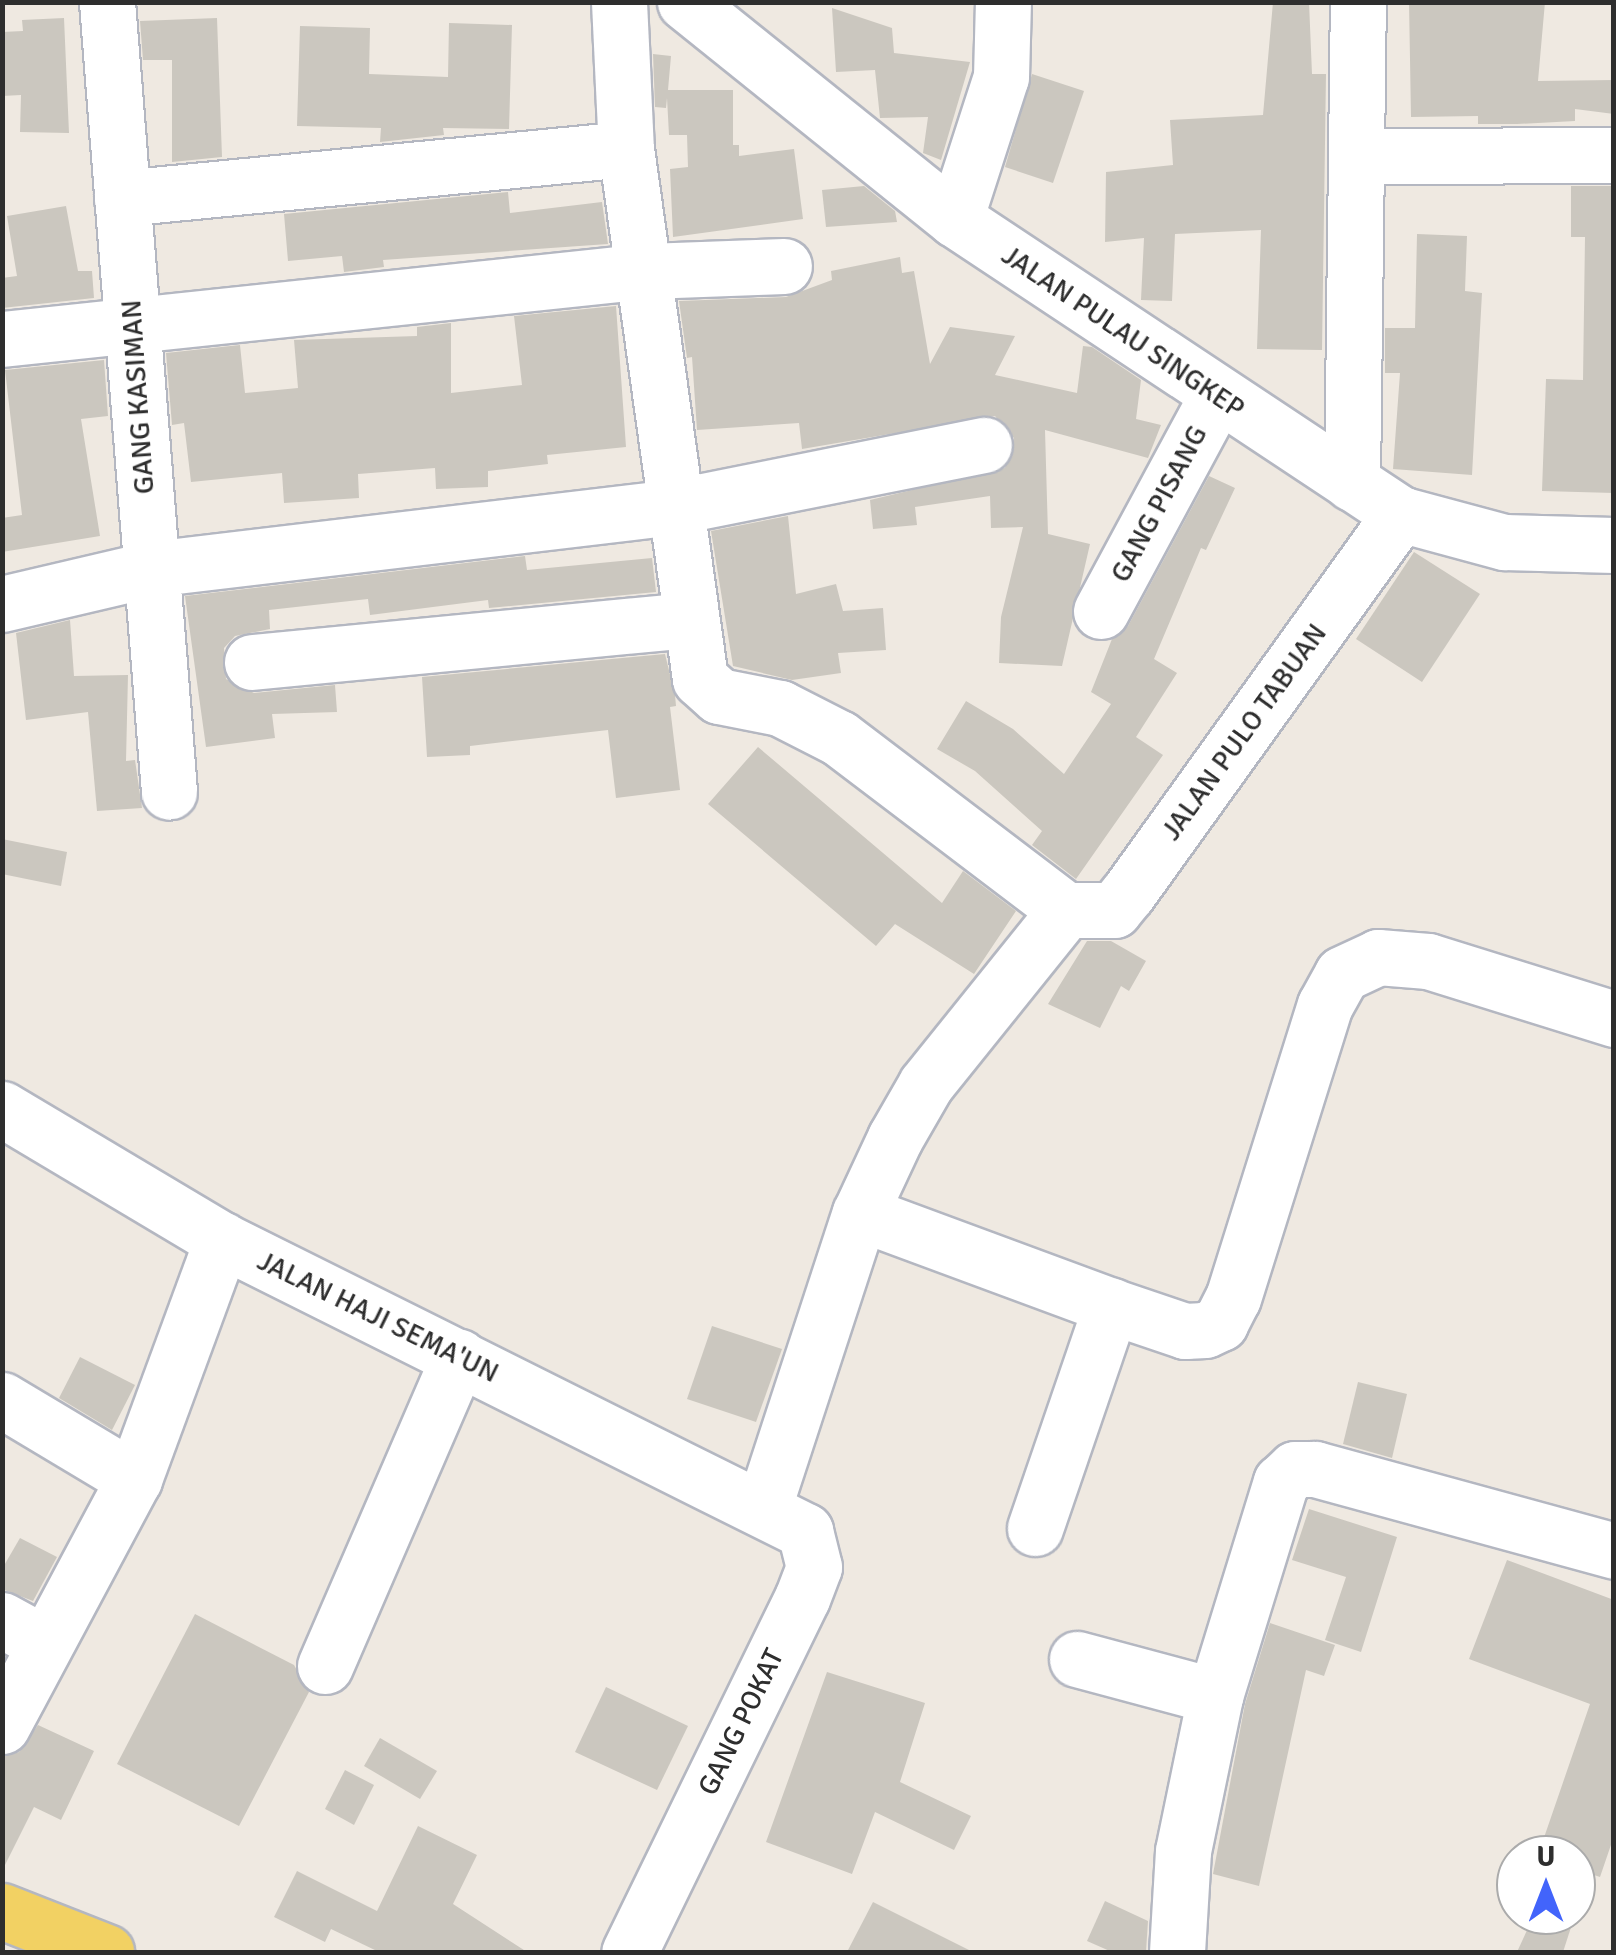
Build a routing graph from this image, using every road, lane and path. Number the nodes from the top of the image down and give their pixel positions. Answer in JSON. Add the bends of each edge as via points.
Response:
{"nodes":[{"id":1,"x":107,"y":2,"type":"edge"},
{"id":2,"x":619,"y":2,"type":"edge"},
{"id":3,"x":685,"y":2,"type":"edge"},
{"id":4,"x":1003,"y":2,"type":"edge"},
{"id":5,"x":1358,"y":2,"type":"edge"},
{"id":6,"x":626,"y":149,"type":"junction"},
{"id":7,"x":1614,"y":155,"type":"edge"},
{"id":8,"x":1360,"y":156,"type":"junction"},
{"id":9,"x":122,"y":198,"type":"junction"},
{"id":10,"x":955,"y":219,"type":"junction"},
{"id":11,"x":784,"y":266,"type":"dead end"},
{"id":12,"x":647,"y":271,"type":"junction"},
{"id":13,"x":132,"y":328,"type":"junction"},
{"id":14,"x":2,"y":338,"type":"edge"},
{"id":15,"x":1217,"y":396,"type":"junction"},
{"id":16,"x":984,"y":446,"type":"dead end"},
{"id":17,"x":1352,"y":482,"type":"junction"},
{"id":18,"x":673,"y":507,"type":"junction"},
{"id":19,"x":1400,"y":514,"type":"junction"},
{"id":20,"x":1614,"y":545,"type":"edge"},
{"id":21,"x":151,"y":569,"type":"junction"},
{"id":22,"x":2,"y":604,"type":"edge"},
{"id":23,"x":1101,"y":612,"type":"dead end"},
{"id":24,"x":688,"y":620,"type":"junction"},
{"id":25,"x":252,"y":662,"type":"dead end"},
{"id":26,"x":169,"y":792,"type":"dead end"},
{"id":27,"x":1066,"y":910,"type":"junction"},
{"id":28,"x":1614,"y":1019,"type":"edge"},
{"id":29,"x":2,"y":1109,"type":"edge"},
{"id":30,"x":860,"y":1213,"type":"junction"},
{"id":31,"x":222,"y":1240,"type":"junction"},
{"id":32,"x":1110,"y":1306,"type":"junction"},
{"id":33,"x":460,"y":1357,"type":"junction"},
{"id":34,"x":2,"y":1400,"type":"edge"},
{"id":35,"x":134,"y":1479,"type":"junction"},
{"id":36,"x":764,"y":1506,"type":"junction"},
{"id":37,"x":1035,"y":1528,"type":"dead end"},
{"id":38,"x":1614,"y":1552,"type":"edge"},
{"id":39,"x":22,"y":1631,"type":"edge"},
{"id":40,"x":1077,"y":1658,"type":"dead end"},
{"id":41,"x":324,"y":1666,"type":"dead end"},
{"id":42,"x":1214,"y":1696,"type":"junction"},
{"id":43,"x":2,"y":1726,"type":"edge"},
{"id":44,"x":18,"y":1929,"type":"edge"},
{"id":45,"x":106,"y":1952,"type":"edge"},
{"id":46,"x":629,"y":1952,"type":"edge"},
{"id":47,"x":1177,"y":1952,"type":"edge"}],
"edges":[{"from":1,"to":9,"type":"street","name":"GANG KASIMAN"},
{"from":2,"to":6,"type":"street"},
{"from":3,"to":10,"type":"street","name":"JALAN PULAU SINGKEP"},
{"from":4,"to":10,"type":"street","via":[[1002,77]]},
{"from":5,"to":8,"type":"street"},
{"from":6,"to":9,"type":"street"},
{"from":6,"to":12,"type":"street"},
{"from":7,"to":8,"type":"street"},
{"from":8,"to":17,"type":"street"},
{"from":9,"to":13,"type":"street","name":"GANG KASIMAN"},
{"from":10,"to":15,"type":"street","name":"JALAN PULAU SINGKEP"},
{"from":11,"to":12,"type":"street"},
{"from":12,"to":13,"type":"street"},
{"from":12,"to":18,"type":"street"},
{"from":13,"to":14,"type":"street"},
{"from":13,"to":21,"type":"street","name":"GANG KASIMAN"},
{"from":15,"to":17,"type":"street","name":"JALAN PULAU SINGKEP"},
{"from":15,"to":23,"type":"street","name":"GANG PISANG"},
{"from":16,"to":18,"type":"street"},
{"from":17,"to":19,"type":"street","name":"JALAN PULAU SINGKEP"},
{"from":18,"to":21,"type":"street"},
{"from":18,"to":24,"type":"street"},
{"from":19,"to":20,"type":"street","name":"JALAN PULAU SINGKEP","via":[[1504,542]]},
{"from":19,"to":27,"type":"street","name":"JALAN PULO TABUAN","via":[[1114,910]]},
{"from":21,"to":22,"type":"street"},
{"from":21,"to":26,"type":"street","name":"GANG KASIMAN"},
{"from":24,"to":25,"type":"street"},
{"from":24,"to":27,"type":"street","via":[[700,679],[719,696],[780,708],[840,738]]},
{"from":27,"to":30,"type":"street","via":[[926,1084]]},
{"from":28,"to":32,"type":"street","via":[[1428,961],[1378,957],[1342,974],[1220,1323],[1185,1331]]},
{"from":29,"to":31,"type":"street","name":"JALAN HAJI SEMA'UN"},
{"from":30,"to":32,"type":"street"},
{"from":30,"to":36,"type":"street"},
{"from":31,"to":33,"type":"street","name":"JALAN HAJI SEMA'UN"},
{"from":31,"to":35,"type":"street"},
{"from":32,"to":37,"type":"street"},
{"from":33,"to":36,"type":"street","name":"JALAN HAJI SEMA'UN"},
{"from":33,"to":41,"type":"street"},
{"from":34,"to":35,"type":"street"},
{"from":35,"to":39,"type":"street"},
{"from":36,"to":46,"type":"street","name":"GANG POKAT","via":[[805,1532],[814,1567]]},
{"from":38,"to":42,"type":"street","via":[[1315,1469],[1295,1469],[1281,1482]]},
{"from":39,"to":43,"type":"street"},
{"from":40,"to":42,"type":"street"},
{"from":42,"to":47,"type":"street","via":[[1183,1851]]},
{"from":44,"to":45,"type":"main road"}]}
